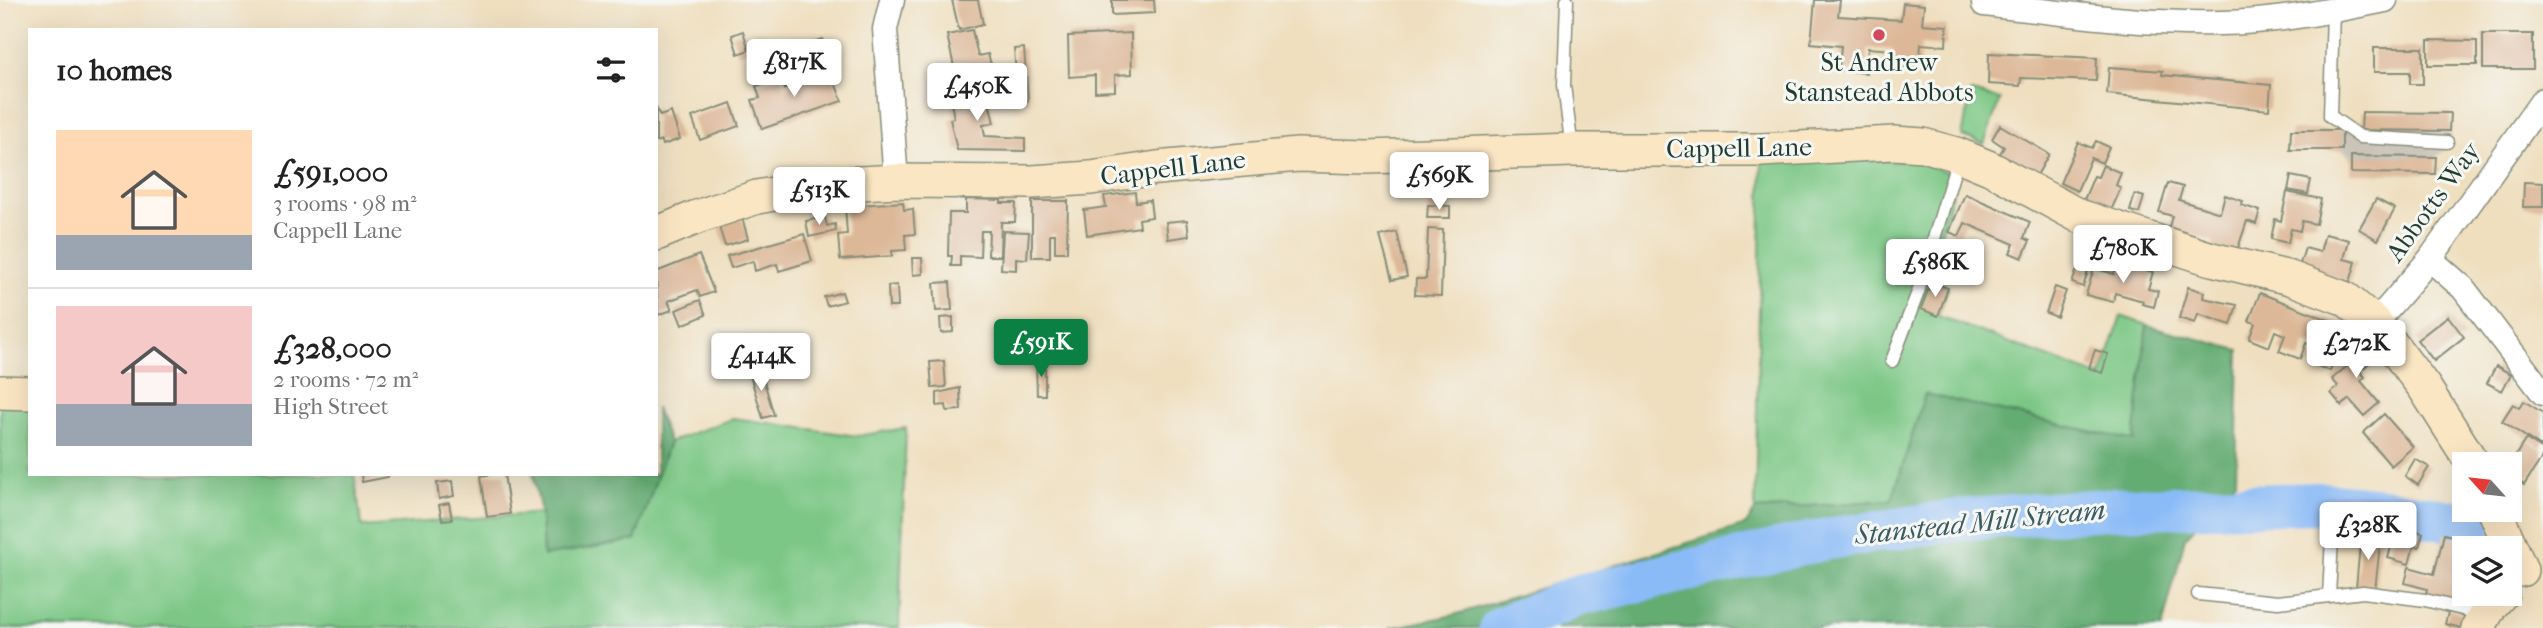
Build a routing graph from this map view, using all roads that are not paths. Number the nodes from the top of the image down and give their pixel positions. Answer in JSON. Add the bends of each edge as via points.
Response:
{"nodes":[{"id":1,"x":892,"y":0,"type":"edge"},
{"id":2,"x":1567,"y":0,"type":"edge"},
{"id":3,"x":2385,"y":0,"type":"edge"},
{"id":4,"x":1984,"y":4,"type":"dead end"},
{"id":5,"x":2333,"y":10,"type":"junction"},
{"id":6,"x":2540,"y":110,"type":"edge"},
{"id":7,"x":2447,"y":142,"type":"dead end"},
{"id":8,"x":1572,"y":150,"type":"junction"},
{"id":9,"x":1959,"y":155,"type":"junction"},
{"id":10,"x":896,"y":181,"type":"junction"},
{"id":11,"x":658,"y":233,"type":"edge"},
{"id":12,"x":2430,"y":259,"type":"junction"},
{"id":13,"x":2375,"y":323,"type":"junction"},
{"id":14,"x":1892,"y":361,"type":"dead end"},
{"id":15,"x":0,"y":392,"type":"edge"},
{"id":16,"x":28,"y":393,"type":"edge"},
{"id":17,"x":2543,"y":393,"type":"edge"},
{"id":18,"x":2465,"y":452,"type":"edge"},
{"id":19,"x":2332,"y":538,"type":"dead end"},
{"id":20,"x":2198,"y":594,"type":"dead end"},
{"id":21,"x":2329,"y":596,"type":"junction"},
{"id":22,"x":2471,"y":606,"type":"edge"}],
"edges":[{"from":1,"to":10,"type":"street","via":[[885,29]]},
{"from":2,"to":8,"type":"lane","via":[[1564,85]]},
{"from":3,"to":5,"type":"street"},
{"from":4,"to":5,"type":"street","via":[[2103,18],[2220,23]]},
{"from":5,"to":7,"type":"lane","via":[[2330,116],[2360,138]]},
{"from":6,"to":12,"type":"street","name":"Abbotts Way"},
{"from":8,"to":9,"type":"street","name":"Cappell Lane","via":[[1762,150],[1894,143]]},
{"from":8,"to":10,"type":"street","name":"Cappell Lane","via":[[1298,155],[1044,181]]},
{"from":9,"to":13,"type":"street","name":"Cappell Lane","via":[[2079,216],[2208,258],[2290,278],[2346,299]]},
{"from":9,"to":14,"type":"lane"},
{"from":10,"to":11,"type":"street","name":"Cappell Lane","via":[[757,197]]},
{"from":12,"to":13,"type":"street","name":"Abbotts Way"},
{"from":12,"to":17,"type":"street","via":[[2463,288]]},
{"from":13,"to":18,"type":"street","name":"Cappell Lane"},
{"from":15,"to":16,"type":"street"},
{"from":19,"to":21,"type":"lane"},
{"from":20,"to":21,"type":"lane","via":[[2278,603]]},
{"from":21,"to":22,"type":"lane","via":[[2363,592],[2462,609]]}]}
